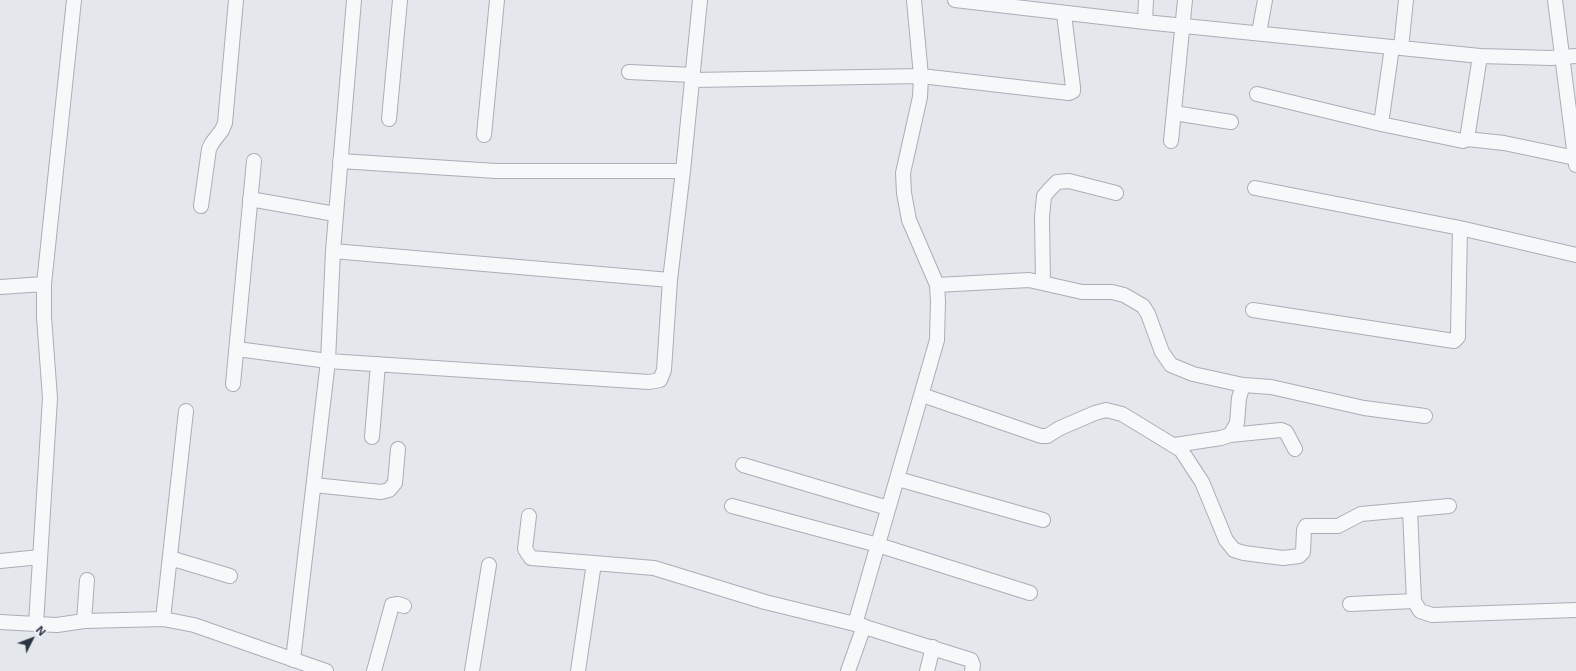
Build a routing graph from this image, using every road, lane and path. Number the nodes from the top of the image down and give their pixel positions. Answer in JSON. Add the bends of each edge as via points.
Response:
{"nodes":[{"id":1,"x":74,"y":0,"type":"edge"},
{"id":2,"x":236,"y":0,"type":"edge"},
{"id":3,"x":354,"y":0,"type":"edge"},
{"id":4,"x":400,"y":0,"type":"edge"},
{"id":5,"x":497,"y":0,"type":"edge"},
{"id":6,"x":700,"y":0,"type":"edge"},
{"id":7,"x":914,"y":0,"type":"edge"},
{"id":8,"x":955,"y":0,"type":"edge"},
{"id":9,"x":1146,"y":0,"type":"edge"},
{"id":10,"x":1185,"y":0,"type":"edge"},
{"id":11,"x":1264,"y":0,"type":"edge"},
{"id":12,"x":1406,"y":0,"type":"edge"},
{"id":13,"x":1555,"y":0,"type":"edge"},
{"id":14,"x":1048,"y":6,"type":"edge"},
{"id":15,"x":1064,"y":14,"type":"junction"},
{"id":16,"x":1145,"y":22,"type":"junction"},
{"id":17,"x":1183,"y":26,"type":"junction"},
{"id":18,"x":1259,"y":33,"type":"junction"},
{"id":19,"x":1397,"y":47,"type":"junction"},
{"id":20,"x":1480,"y":56,"type":"junction"},
{"id":21,"x":1569,"y":57,"type":"edge"},
{"id":22,"x":629,"y":72,"type":"dead end"},
{"id":23,"x":922,"y":76,"type":"junction"},
{"id":24,"x":693,"y":78,"type":"junction"},
{"id":25,"x":1257,"y":94,"type":"dead end"},
{"id":26,"x":1174,"y":113,"type":"junction"},
{"id":27,"x":389,"y":119,"type":"dead end"},
{"id":28,"x":1231,"y":122,"type":"dead end"},
{"id":29,"x":1381,"y":124,"type":"junction"},
{"id":30,"x":484,"y":135,"type":"dead end"},
{"id":31,"x":1575,"y":136,"type":"edge"},
{"id":32,"x":1467,"y":138,"type":"junction"},
{"id":33,"x":1171,"y":141,"type":"dead end"},
{"id":34,"x":254,"y":161,"type":"dead end"},
{"id":35,"x":340,"y":162,"type":"junction"},
{"id":36,"x":1576,"y":162,"type":"edge"},
{"id":37,"x":684,"y":171,"type":"junction"},
{"id":38,"x":1256,"y":188,"type":"dead end"},
{"id":39,"x":1116,"y":193,"type":"dead end"},
{"id":40,"x":250,"y":199,"type":"junction"},
{"id":41,"x":201,"y":206,"type":"dead end"},
{"id":42,"x":335,"y":214,"type":"junction"},
{"id":43,"x":1460,"y":228,"type":"junction"},
{"id":44,"x":333,"y":251,"type":"junction"},
{"id":45,"x":1576,"y":255,"type":"edge"},
{"id":46,"x":670,"y":280,"type":"junction"},
{"id":47,"x":1043,"y":283,"type":"junction"},
{"id":48,"x":44,"y":284,"type":"junction"},
{"id":49,"x":937,"y":285,"type":"junction"},
{"id":50,"x":0,"y":287,"type":"edge"},
{"id":51,"x":1253,"y":310,"type":"dead end"},
{"id":52,"x":236,"y":349,"type":"junction"},
{"id":53,"x":328,"y":361,"type":"junction"},
{"id":54,"x":378,"y":364,"type":"junction"},
{"id":55,"x":233,"y":384,"type":"dead end"},
{"id":56,"x":1243,"y":385,"type":"junction"},
{"id":57,"x":922,"y":395,"type":"junction"},
{"id":58,"x":186,"y":410,"type":"dead end"},
{"id":59,"x":1425,"y":416,"type":"dead end"},
{"id":60,"x":1230,"y":435,"type":"junction"},
{"id":61,"x":372,"y":436,"type":"dead end"},
{"id":62,"x":1175,"y":445,"type":"junction"},
{"id":63,"x":398,"y":449,"type":"dead end"},
{"id":64,"x":1295,"y":450,"type":"dead end"},
{"id":65,"x":744,"y":465,"type":"dead end"},
{"id":66,"x":898,"y":479,"type":"junction"},
{"id":67,"x":314,"y":485,"type":"junction"},
{"id":68,"x":732,"y":506,"type":"dead end"},
{"id":69,"x":1449,"y":506,"type":"dead end"},
{"id":70,"x":888,"y":508,"type":"junction"},
{"id":71,"x":1410,"y":510,"type":"junction"},
{"id":72,"x":529,"y":516,"type":"dead end"},
{"id":73,"x":1043,"y":520,"type":"dead end"},
{"id":74,"x":878,"y":545,"type":"junction"},
{"id":75,"x":40,"y":556,"type":"junction"},
{"id":76,"x":170,"y":558,"type":"junction"},
{"id":77,"x":0,"y":561,"type":"edge"},
{"id":78,"x":594,"y":563,"type":"junction"},
{"id":79,"x":489,"y":565,"type":"dead end"},
{"id":80,"x":230,"y":576,"type":"dead end"},
{"id":81,"x":87,"y":580,"type":"dead end"},
{"id":82,"x":1030,"y":594,"type":"dead end"},
{"id":83,"x":1414,"y":601,"type":"junction"},
{"id":84,"x":1350,"y":604,"type":"dead end"},
{"id":85,"x":404,"y":606,"type":"dead end"},
{"id":86,"x":1576,"y":610,"type":"edge"},
{"id":87,"x":163,"y":618,"type":"junction"},
{"id":88,"x":84,"y":621,"type":"junction"},
{"id":89,"x":0,"y":622,"type":"edge"},
{"id":90,"x":36,"y":624,"type":"junction"},
{"id":91,"x":860,"y":625,"type":"junction"},
{"id":92,"x":933,"y":647,"type":"junction"},
{"id":93,"x":293,"y":660,"type":"junction"},
{"id":94,"x":326,"y":671,"type":"edge"},
{"id":95,"x":374,"y":671,"type":"edge"},
{"id":96,"x":472,"y":671,"type":"edge"},
{"id":97,"x":578,"y":671,"type":"edge"},
{"id":98,"x":848,"y":671,"type":"edge"},
{"id":99,"x":927,"y":671,"type":"edge"},
{"id":100,"x":972,"y":671,"type":"edge"}],
"edges":[{"from":1,"to":48,"type":"street"},
{"from":2,"to":41,"type":"street","via":[[225,123],[209,149]]},
{"from":3,"to":35,"type":"street"},
{"from":4,"to":27,"type":"street"},
{"from":5,"to":30,"type":"street"},
{"from":6,"to":24,"type":"street"},
{"from":7,"to":23,"type":"street"},
{"from":8,"to":14,"type":"street"},
{"from":9,"to":16,"type":"street"},
{"from":10,"to":17,"type":"street"},
{"from":11,"to":18,"type":"street"},
{"from":12,"to":19,"type":"street"},
{"from":13,"to":21,"type":"street"},
{"from":14,"to":15,"type":"street"},
{"from":15,"to":16,"type":"street"},
{"from":15,"to":23,"type":"street","via":[[1074,87],[1069,93]]},
{"from":16,"to":17,"type":"street"},
{"from":17,"to":18,"type":"street"},
{"from":17,"to":26,"type":"street"},
{"from":18,"to":19,"type":"street"},
{"from":19,"to":20,"type":"street"},
{"from":19,"to":29,"type":"street"},
{"from":20,"to":21,"type":"street"},
{"from":20,"to":32,"type":"street"},
{"from":21,"to":31,"type":"street"},
{"from":22,"to":24,"type":"street"},
{"from":23,"to":24,"type":"street"},
{"from":23,"to":49,"type":"street","via":[[920,97],[903,173],[904,193],[911,226]]},
{"from":24,"to":37,"type":"street"},
{"from":25,"to":29,"type":"street"},
{"from":26,"to":28,"type":"street"},
{"from":26,"to":33,"type":"street"},
{"from":29,"to":32,"type":"street","via":[[1463,141]]},
{"from":31,"to":36,"type":"street"},
{"from":32,"to":36,"type":"street","via":[[1518,146]]},
{"from":34,"to":40,"type":"street"},
{"from":35,"to":37,"type":"street","via":[[496,170]]},
{"from":35,"to":42,"type":"street"},
{"from":37,"to":46,"type":"street"},
{"from":38,"to":43,"type":"street"},
{"from":39,"to":47,"type":"street","via":[[1069,181],[1057,182],[1044,196]]},
{"from":40,"to":42,"type":"street"},
{"from":40,"to":52,"type":"street"},
{"from":42,"to":44,"type":"street"},
{"from":43,"to":45,"type":"street"},
{"from":43,"to":51,"type":"street","via":[[1458,337],[1454,342]]},
{"from":44,"to":46,"type":"street"},
{"from":44,"to":53,"type":"street"},
{"from":46,"to":54,"type":"street","via":[[664,370],[660,380],[649,382]]},
{"from":47,"to":49,"type":"street","via":[[1029,280]]},
{"from":47,"to":56,"type":"street","via":[[1082,292],[1112,292],[1133,299],[1143,306],[1148,314],[1162,352],[1170,365],[1193,374]]},
{"from":48,"to":50,"type":"street"},
{"from":48,"to":75,"type":"street","via":[[50,398]]},
{"from":49,"to":57,"type":"street","via":[[937,340]]},
{"from":52,"to":53,"type":"street"},
{"from":52,"to":55,"type":"street"},
{"from":53,"to":54,"type":"street"},
{"from":53,"to":67,"type":"street"},
{"from":54,"to":61,"type":"street"},
{"from":56,"to":59,"type":"street","via":[[1270,387],[1364,408]]},
{"from":56,"to":60,"type":"street","via":[[1237,424]]},
{"from":57,"to":62,"type":"street","via":[[1041,436],[1047,436],[1094,413],[1114,411]]},
{"from":57,"to":66,"type":"street"},
{"from":58,"to":76,"type":"street"},
{"from":60,"to":62,"type":"street"},
{"from":60,"to":64,"type":"street","via":[[1281,430],[1286,432]]},
{"from":62,"to":71,"type":"street","via":[[1191,462],[1226,540],[1234,550],[1283,558],[1299,556],[1303,552],[1306,526],[1338,526],[1361,514]]},
{"from":63,"to":67,"type":"street","via":[[395,483],[389,490],[381,492]]},
{"from":65,"to":70,"type":"street"},
{"from":66,"to":70,"type":"street"},
{"from":66,"to":73,"type":"street"},
{"from":67,"to":93,"type":"street"},
{"from":68,"to":74,"type":"street"},
{"from":69,"to":71,"type":"street"},
{"from":70,"to":74,"type":"street"},
{"from":71,"to":83,"type":"street"},
{"from":72,"to":78,"type":"street","via":[[525,549],[531,558]]},
{"from":74,"to":82,"type":"street"},
{"from":74,"to":91,"type":"street"},
{"from":75,"to":77,"type":"street"},
{"from":75,"to":90,"type":"street"},
{"from":76,"to":80,"type":"street"},
{"from":76,"to":87,"type":"street"},
{"from":78,"to":91,"type":"street","via":[[654,568],[766,602]]},
{"from":78,"to":97,"type":"street"},
{"from":79,"to":96,"type":"street"},
{"from":81,"to":88,"type":"street"},
{"from":83,"to":84,"type":"street"},
{"from":83,"to":86,"type":"street","via":[[1420,611],[1432,615]]},
{"from":85,"to":95,"type":"street","via":[[392,605]]},
{"from":87,"to":88,"type":"street"},
{"from":87,"to":93,"type":"street","via":[[194,625]]},
{"from":88,"to":90,"type":"street","via":[[57,625]]},
{"from":89,"to":90,"type":"street"},
{"from":91,"to":92,"type":"street"},
{"from":91,"to":98,"type":"street"},
{"from":92,"to":99,"type":"street"},
{"from":92,"to":100,"type":"street","via":[[970,660],[973,665]]},
{"from":93,"to":94,"type":"street"}]}
